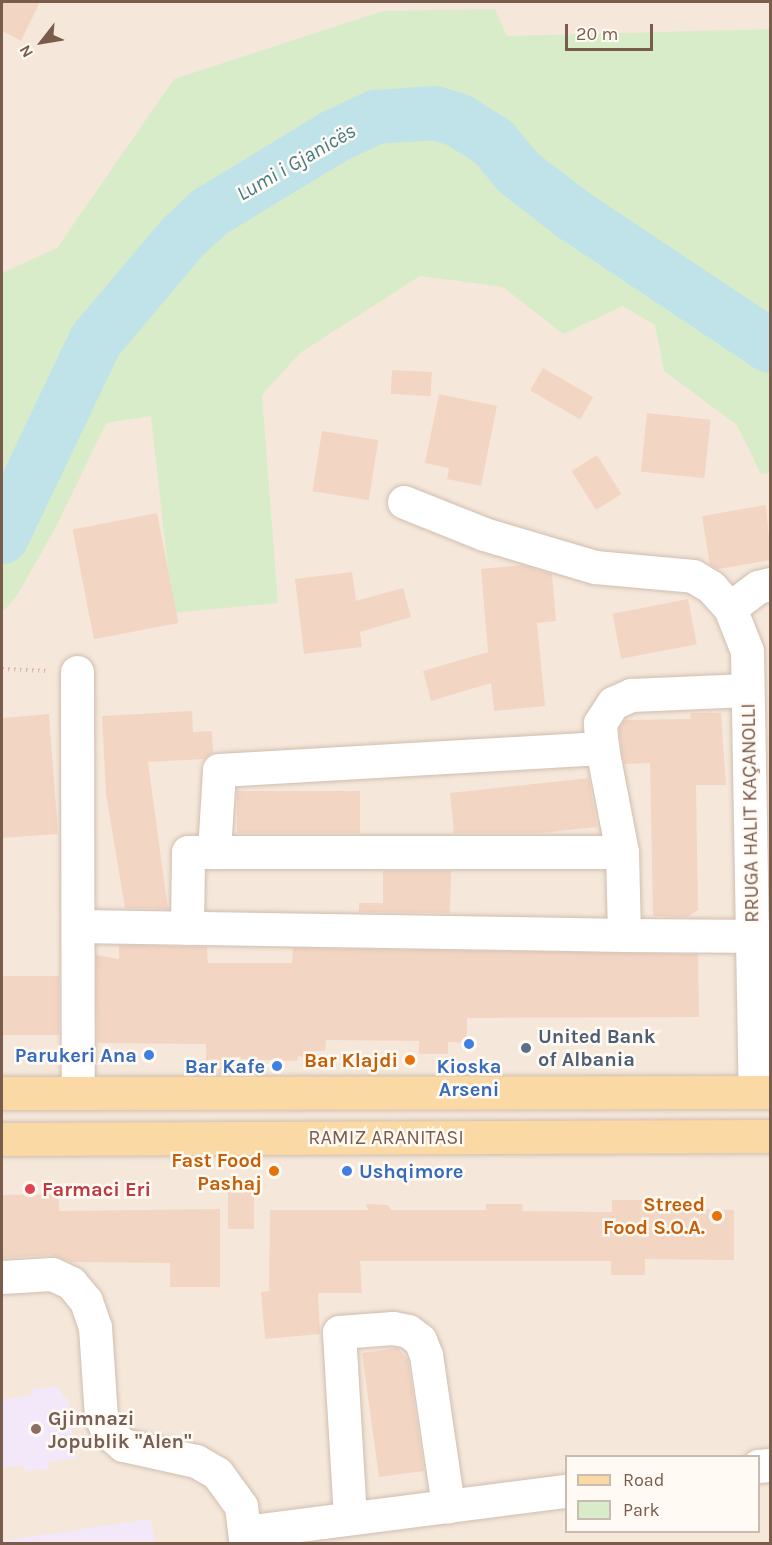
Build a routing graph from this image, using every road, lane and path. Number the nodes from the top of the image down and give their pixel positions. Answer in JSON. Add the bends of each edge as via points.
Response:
{"nodes":[{"id":1,"x":404,"y":502,"type":"dead end"},
{"id":2,"x":771,"y":584,"type":"edge"},
{"id":3,"x":730,"y":608,"type":"junction"},
{"id":4,"x":2,"y":669,"type":"edge"},
{"id":5,"x":77,"y":672,"type":"joint"},
{"id":6,"x":747,"y":690,"type":"junction"},
{"id":7,"x":602,"y":748,"type":"junction"},
{"id":8,"x":759,"y":757,"type":"edge"},
{"id":9,"x":214,"y":852,"type":"junction"},
{"id":10,"x":622,"y":852,"type":"junction"},
{"id":11,"x":78,"y":926,"type":"junction"},
{"id":12,"x":187,"y":928,"type":"junction"},
{"id":13,"x":624,"y":935,"type":"junction"},
{"id":14,"x":762,"y":936,"type":"edge"},
{"id":15,"x":763,"y":1092,"type":"edge"},
{"id":16,"x":78,"y":1093,"type":"junction"},
{"id":17,"x":2,"y":1094,"type":"edge"},
{"id":18,"x":771,"y":1136,"type":"edge"},
{"id":19,"x":2,"y":1139,"type":"edge"},
{"id":20,"x":2,"y":1277,"type":"edge"},
{"id":21,"x":565,"y":1491,"type":"edge"},
{"id":22,"x":448,"y":1506,"type":"junction"},
{"id":23,"x":350,"y":1518,"type":"junction"},
{"id":24,"x":246,"y":1538,"type":"edge"}],
"edges":[{"from":1,"to":3,"type":"street","name":"RRUGA HALIT KAÇANOLLI","via":[[484,534],[595,567],[693,576],[711,587]]},
{"from":2,"to":3,"type":"street","via":[[759,587]]},
{"from":3,"to":6,"type":"street","name":"RRUGA HALIT KAÇANOLLI","via":[[747,651]]},
{"from":4,"to":5,"type":"path"},
{"from":5,"to":11,"type":"street"},
{"from":6,"to":7,"type":"street","name":"RRUGA HALIT KAÇANOLLI","via":[[631,695],[613,703],[600,723]]},
{"from":6,"to":8,"type":"street","name":"RRUGA HALIT KAÇANOLLI"},
{"from":7,"to":9,"type":"street","via":[[219,770]]},
{"from":7,"to":10,"type":"street","name":"RRUGA HALIT KAÇANOLLI"},
{"from":8,"to":14,"type":"street","name":"RRUGA HALIT KAÇANOLLI"},
{"from":9,"to":10,"type":"street"},
{"from":9,"to":12,"type":"street","via":[[188,852]]},
{"from":10,"to":13,"type":"street","name":"RRUGA HALIT KAÇANOLLI"},
{"from":11,"to":12,"type":"street"},
{"from":11,"to":16,"type":"street"},
{"from":12,"to":13,"type":"street"},
{"from":13,"to":14,"type":"street"},
{"from":14,"to":15,"type":"street","name":"RRUGA HALIT KAÇANOLLI"},
{"from":15,"to":16,"type":"main road"},
{"from":16,"to":17,"type":"main road"},
{"from":18,"to":19,"type":"main road","name":"RAMIZ ARANITASI"},
{"from":20,"to":24,"type":"street","via":[[52,1274],[71,1283],[86,1301],[95,1327],[101,1417],[108,1432],[123,1444],[196,1461],[217,1473],[235,1494]]},
{"from":21,"to":22,"type":"street"},
{"from":22,"to":23,"type":"street"},
{"from":22,"to":23,"type":"street","via":[[426,1355],[420,1340],[408,1331],[393,1328],[339,1332]]},
{"from":23,"to":24,"type":"street"}]}
